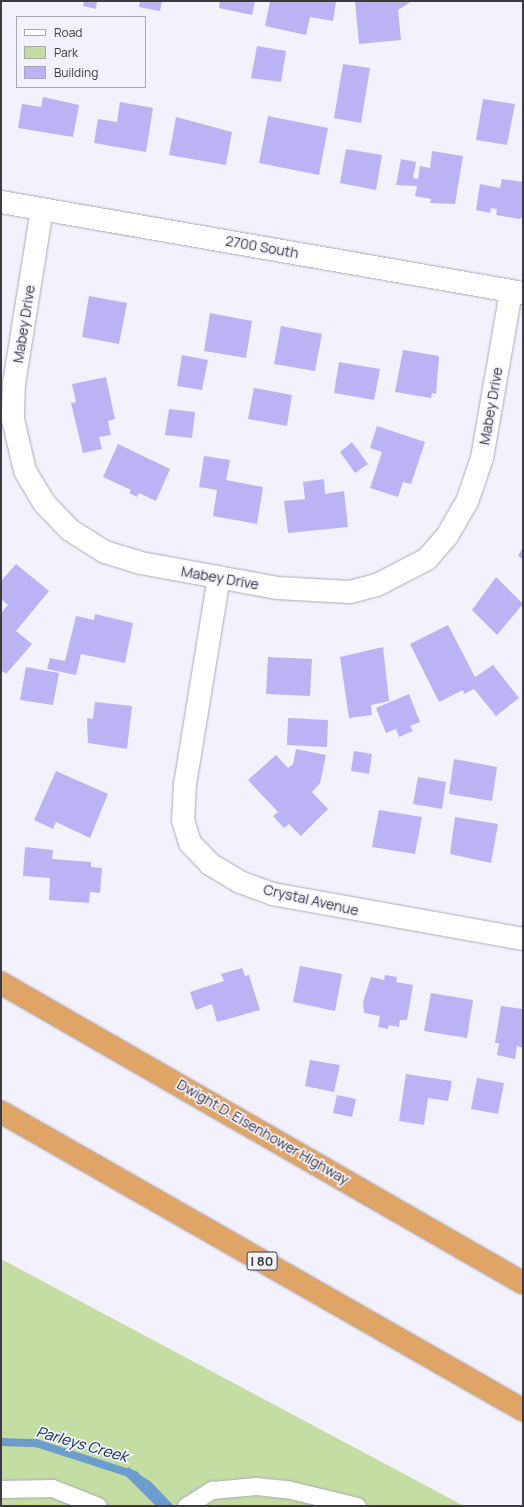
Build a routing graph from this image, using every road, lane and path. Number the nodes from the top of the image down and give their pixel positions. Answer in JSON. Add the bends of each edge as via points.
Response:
{"nodes":[{"id":1,"x":1,"y":202,"type":"edge"},
{"id":2,"x":42,"y":209,"type":"junction"},
{"id":3,"x":517,"y":292,"type":"edge"},
{"id":4,"x":219,"y":577,"type":"junction"},
{"id":5,"x":523,"y":939,"type":"edge"},
{"id":6,"x":1,"y":975,"type":"edge"},
{"id":7,"x":1,"y":983,"type":"edge"},
{"id":8,"x":52,"y":1011,"type":"junction"},
{"id":9,"x":1,"y":1112,"type":"edge"},
{"id":10,"x":523,"y":1283,"type":"edge"},
{"id":11,"x":523,"y":1410,"type":"edge"},
{"id":12,"x":1,"y":1489,"type":"edge"},
{"id":13,"x":192,"y":1501,"type":"edge"},
{"id":14,"x":98,"y":1506,"type":"edge"},
{"id":15,"x":357,"y":1506,"type":"edge"}],
"edges":[{"from":1,"to":2,"type":"street","name":"2700 South"},
{"from":2,"to":3,"type":"street","name":"2700 South"},
{"from":2,"to":4,"type":"street","name":"Mabey Drive","via":[[14,383],[13,419],[25,471],[44,503],[70,530],[105,552],[141,563]]},
{"from":3,"to":4,"type":"street","name":"Mabey Drive","via":[[482,458],[467,502],[447,536],[427,558],[377,585],[350,592],[278,588]]},
{"from":4,"to":5,"type":"street","name":"Crystal Avenue","via":[[185,784],[183,820],[190,843],[210,864],[240,882],[273,894]]},
{"from":6,"to":8,"type":"highway"},
{"from":7,"to":8,"type":"highway","name":"Dwight D. Eisenhower Highway"},
{"from":8,"to":10,"type":"highway","name":"Dwight D. Eisenhower Highway"},
{"from":9,"to":11,"type":"highway","number":"I 80"},
{"from":12,"to":14,"type":"lane","via":[[52,1488]]},
{"from":13,"to":15,"type":"lane","via":[[227,1486],[256,1486],[303,1492]]}]}
